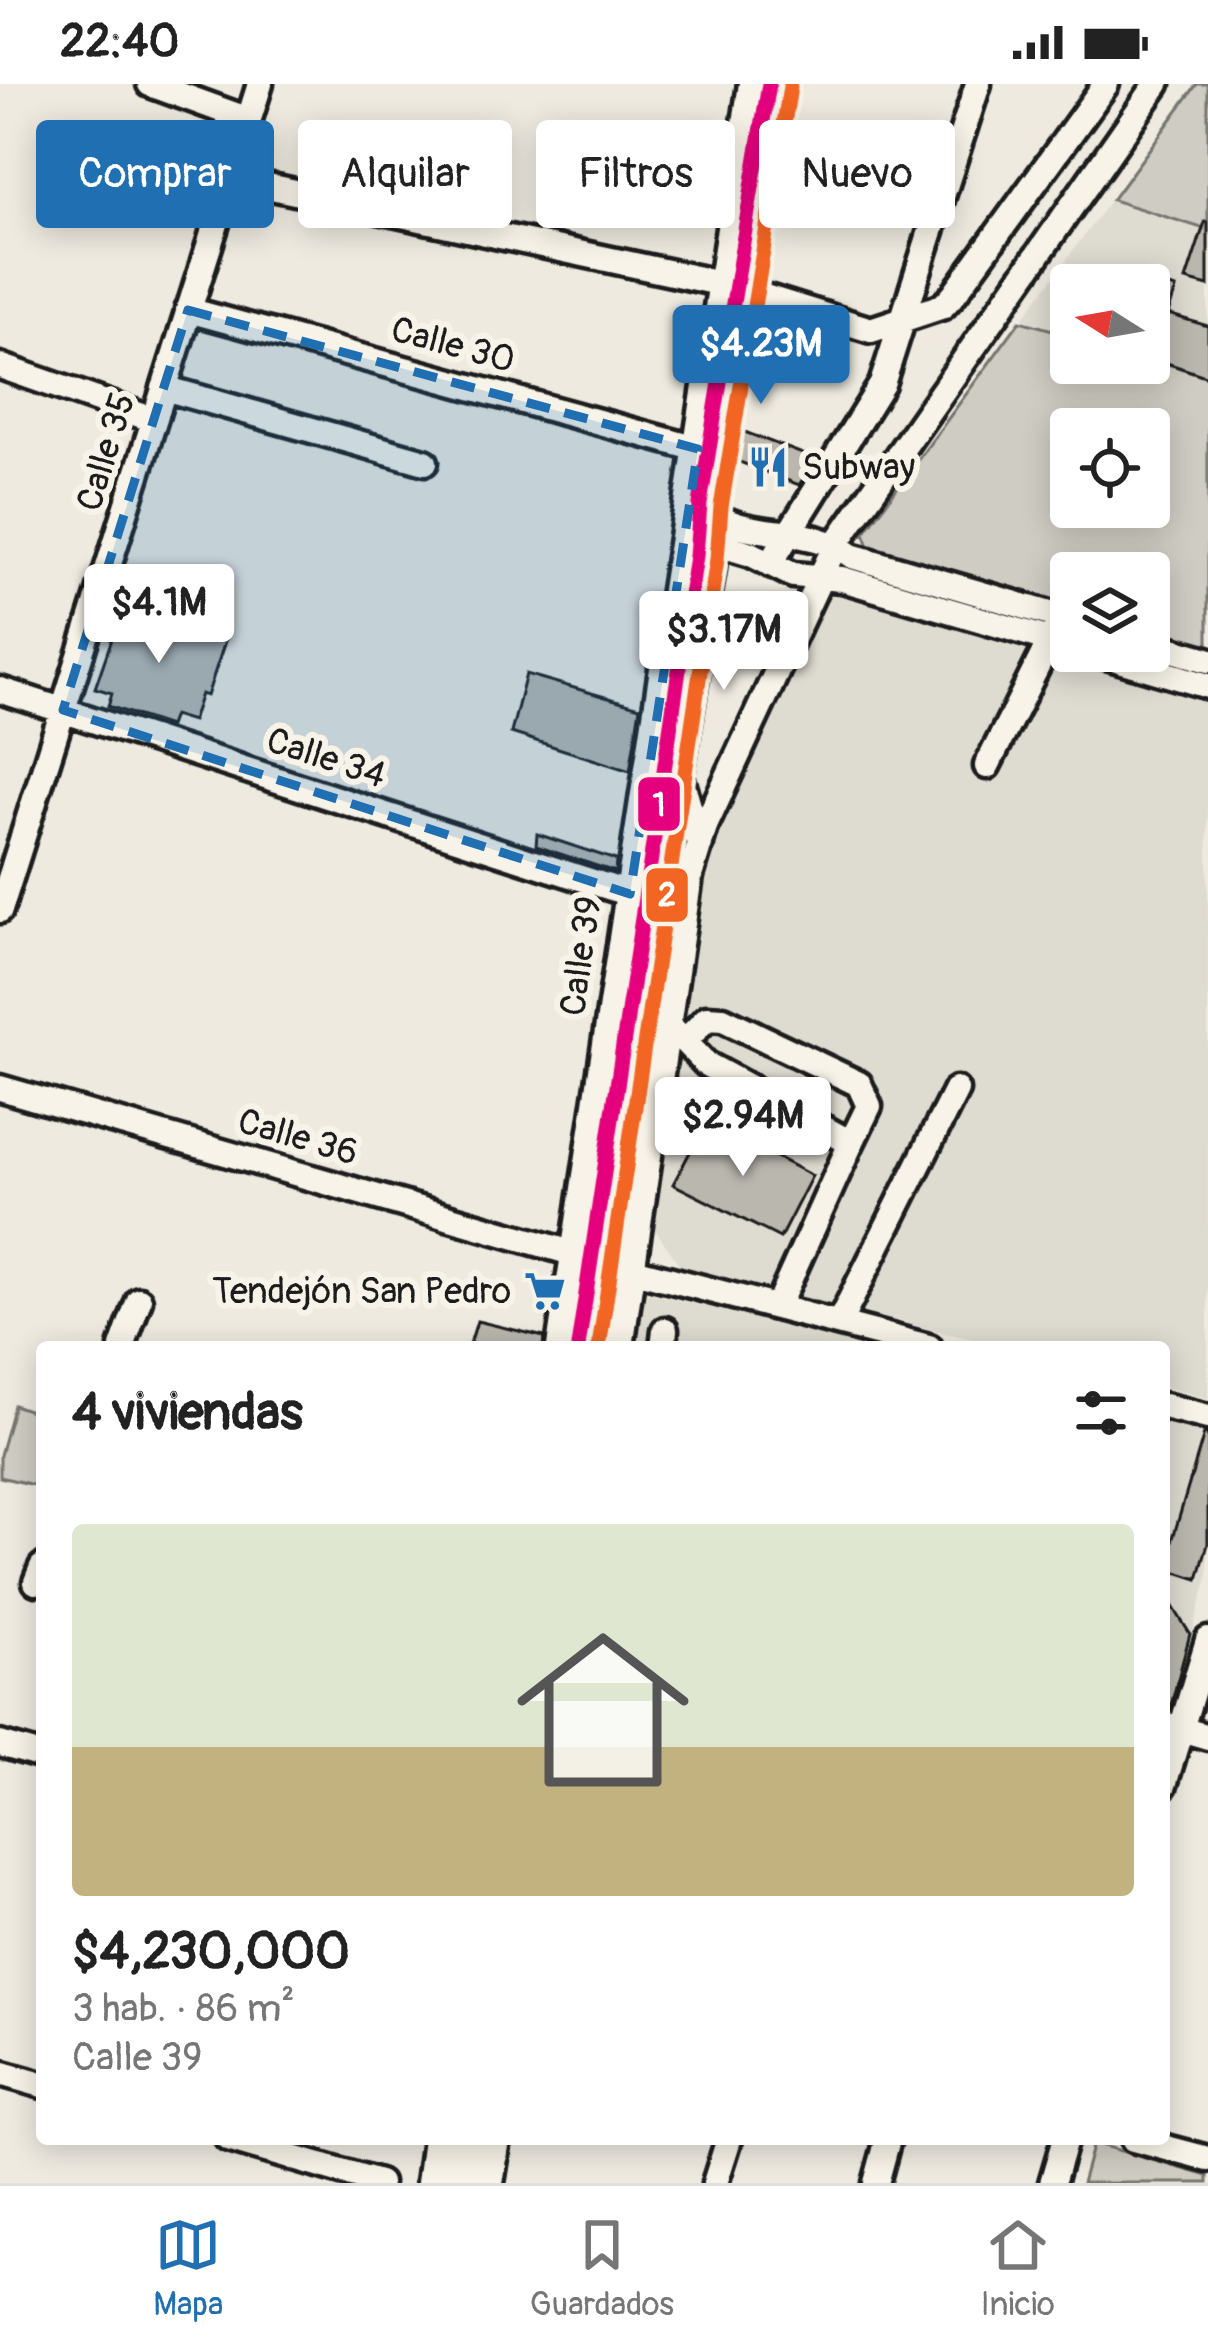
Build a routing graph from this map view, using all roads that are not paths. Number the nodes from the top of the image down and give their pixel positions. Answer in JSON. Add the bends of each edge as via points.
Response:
{"nodes":[{"id":1,"x":150,"y":84,"type":"edge"},
{"id":2,"x":260,"y":84,"type":"edge"},
{"id":3,"x":754,"y":84,"type":"edge"},
{"id":4,"x":769,"y":84,"type":"edge"},
{"id":5,"x":783,"y":84,"type":"edge"},
{"id":6,"x":978,"y":84,"type":"edge"},
{"id":7,"x":1106,"y":84,"type":"edge"},
{"id":8,"x":1157,"y":84,"type":"edge"},
{"id":9,"x":248,"y":120,"type":"joint"},
{"id":10,"x":274,"y":188,"type":"edge"},
{"id":11,"x":214,"y":228,"type":"edge"},
{"id":12,"x":737,"y":288,"type":"junction"},
{"id":13,"x":188,"y":310,"type":"junction"},
{"id":14,"x":901,"y":320,"type":"junction"},
{"id":15,"x":0,"y":366,"type":"edge"},
{"id":16,"x":164,"y":388,"type":"junction"},
{"id":17,"x":154,"y":420,"type":"junction"},
{"id":18,"x":698,"y":449,"type":"junction"},
{"id":19,"x":425,"y":462,"type":"dead end"},
{"id":20,"x":702,"y":504,"type":"junction"},
{"id":21,"x":791,"y":532,"type":"junction"},
{"id":22,"x":836,"y":544,"type":"junction"},
{"id":23,"x":695,"y":550,"type":"junction"},
{"id":24,"x":770,"y":565,"type":"junction"},
{"id":25,"x":821,"y":577,"type":"junction"},
{"id":26,"x":1050,"y":626,"type":"edge"},
{"id":27,"x":1050,"y":628,"type":"edge"},
{"id":28,"x":1170,"y":649,"type":"edge"},
{"id":29,"x":1050,"y":656,"type":"edge"},
{"id":30,"x":1208,"y":660,"type":"edge"},
{"id":31,"x":1160,"y":672,"type":"edge"},
{"id":32,"x":1208,"y":686,"type":"edge"},
{"id":33,"x":0,"y":690,"type":"edge"},
{"id":34,"x":63,"y":710,"type":"junction"},
{"id":35,"x":987,"y":766,"type":"dead end"},
{"id":36,"x":700,"y":845,"type":"junction"},
{"id":37,"x":630,"y":894,"type":"junction"},
{"id":38,"x":0,"y":910,"type":"edge"},
{"id":39,"x":676,"y":1032,"type":"junction"},
{"id":40,"x":0,"y":1088,"type":"edge"},
{"id":41,"x":956,"y":1090,"type":"dead end"},
{"id":42,"x":851,"y":1142,"type":"junction"},
{"id":43,"x":603,"y":1261,"type":"junction"},
{"id":44,"x":139,"y":1300,"type":"dead end"},
{"id":45,"x":777,"y":1306,"type":"junction"},
{"id":46,"x":839,"y":1324,"type":"junction"},
{"id":47,"x":124,"y":1341,"type":"edge"},
{"id":48,"x":565,"y":1341,"type":"edge"},
{"id":49,"x":580,"y":1341,"type":"edge"},
{"id":50,"x":595,"y":1341,"type":"edge"},
{"id":51,"x":620,"y":1341,"type":"edge"},
{"id":52,"x":906,"y":1341,"type":"edge"},
{"id":53,"x":1170,"y":1408,"type":"edge"},
{"id":54,"x":1208,"y":1417,"type":"edge"},
{"id":55,"x":1208,"y":1640,"type":"edge"},
{"id":56,"x":1172,"y":1727,"type":"edge"},
{"id":57,"x":1208,"y":1737,"type":"edge"},
{"id":58,"x":0,"y":1744,"type":"edge"},
{"id":59,"x":36,"y":1754,"type":"edge"},
{"id":60,"x":0,"y":2073,"type":"edge"},
{"id":61,"x":36,"y":2083,"type":"edge"},
{"id":62,"x":248,"y":2145,"type":"edge"},
{"id":63,"x":438,"y":2145,"type":"edge"},
{"id":64,"x":453,"y":2145,"type":"edge"},
{"id":65,"x":474,"y":2145,"type":"edge"},
{"id":66,"x":497,"y":2145,"type":"edge"},
{"id":67,"x":727,"y":2145,"type":"edge"},
{"id":68,"x":886,"y":2145,"type":"edge"},
{"id":69,"x":1063,"y":2145,"type":"edge"},
{"id":70,"x":1156,"y":2145,"type":"edge"},
{"id":71,"x":1208,"y":2159,"type":"edge"},
{"id":72,"x":379,"y":2183,"type":"edge"},
{"id":73,"x":432,"y":2183,"type":"edge"},
{"id":74,"x":448,"y":2183,"type":"edge"},
{"id":75,"x":468,"y":2183,"type":"edge"},
{"id":76,"x":491,"y":2183,"type":"edge"},
{"id":77,"x":715,"y":2183,"type":"edge"},
{"id":78,"x":876,"y":2183,"type":"edge"},
{"id":79,"x":1052,"y":2183,"type":"edge"}],
"edges":[{"from":1,"to":9,"type":"street"},
{"from":2,"to":9,"type":"street","name":"Calle 35"},
{"from":3,"to":12,"type":"main road","name":"Calle 39"},
{"from":4,"to":12,"type":"street"},
{"from":5,"to":12,"type":"street","name":"Calle 39"},
{"from":6,"to":14,"type":"street"},
{"from":7,"to":14,"type":"street","via":[[954,294]]},
{"from":8,"to":22,"type":"street"},
{"from":10,"to":12,"type":"street"},
{"from":11,"to":13,"type":"street","name":"Calle 35"},
{"from":12,"to":14,"type":"street","via":[[872,330]]},
{"from":12,"to":18,"type":"main road","name":"Calle 39"},
{"from":12,"to":20,"type":"street","name":"Calle 39"},
{"from":13,"to":16,"type":"street","name":"Calle 35"},
{"from":13,"to":18,"type":"street","name":"Calle 30"},
{"from":14,"to":21,"type":"street","via":[[882,384]]},
{"from":15,"to":17,"type":"street"},
{"from":16,"to":17,"type":"street","name":"Calle 35"},
{"from":16,"to":19,"type":"street"},
{"from":17,"to":34,"type":"street","name":"Calle 35"},
{"from":18,"to":20,"type":"main road","name":"Calle 39"},
{"from":20,"to":21,"type":"street","via":[[754,530]]},
{"from":20,"to":23,"type":"main road","name":"Calle 39"},
{"from":21,"to":22,"type":"street"},
{"from":21,"to":24,"type":"street"},
{"from":22,"to":25,"type":"street"},
{"from":22,"to":26,"type":"street"},
{"from":23,"to":24,"type":"street","via":[[751,554]]},
{"from":23,"to":36,"type":"street","via":[[680,776]]},
{"from":23,"to":37,"type":"main road","name":"Calle 39"},
{"from":23,"to":43,"type":"street"},
{"from":24,"to":25,"type":"street"},
{"from":25,"to":27,"type":"street"},
{"from":25,"to":36,"type":"street"},
{"from":28,"to":30,"type":"street"},
{"from":29,"to":35,"type":"street"},
{"from":31,"to":32,"type":"street"},
{"from":33,"to":34,"type":"street","name":"Calle 34"},
{"from":34,"to":37,"type":"street","name":"Calle 34"},
{"from":34,"to":38,"type":"street","name":"Calle 35"},
{"from":36,"to":39,"type":"street"},
{"from":37,"to":43,"type":"main road","name":"Calle 39"},
{"from":39,"to":42,"type":"street","via":[[706,1064]]},
{"from":39,"to":42,"type":"street","via":[[723,1019],[860,1084],[869,1106]]},
{"from":39,"to":43,"type":"street"},
{"from":40,"to":43,"type":"street","name":"Calle 36"},
{"from":41,"to":46,"type":"street"},
{"from":42,"to":45,"type":"street"},
{"from":43,"to":45,"type":"street"},
{"from":43,"to":48,"type":"main road","name":"Calle 39"},
{"from":43,"to":49,"type":"street"},
{"from":43,"to":50,"type":"street"},
{"from":43,"to":51,"type":"street"},
{"from":44,"to":47,"type":"street"},
{"from":45,"to":46,"type":"street"},
{"from":46,"to":52,"type":"street"},
{"from":53,"to":54,"type":"street"},
{"from":55,"to":56,"type":"street"},
{"from":56,"to":57,"type":"street"},
{"from":58,"to":59,"type":"street"},
{"from":60,"to":61,"type":"street"},
{"from":62,"to":72,"type":"street"},
{"from":63,"to":73,"type":"main road"},
{"from":64,"to":74,"type":"street"},
{"from":65,"to":75,"type":"street"},
{"from":66,"to":76,"type":"street"},
{"from":67,"to":77,"type":"street"},
{"from":68,"to":78,"type":"street"},
{"from":69,"to":79,"type":"street"},
{"from":70,"to":71,"type":"street"}]}
